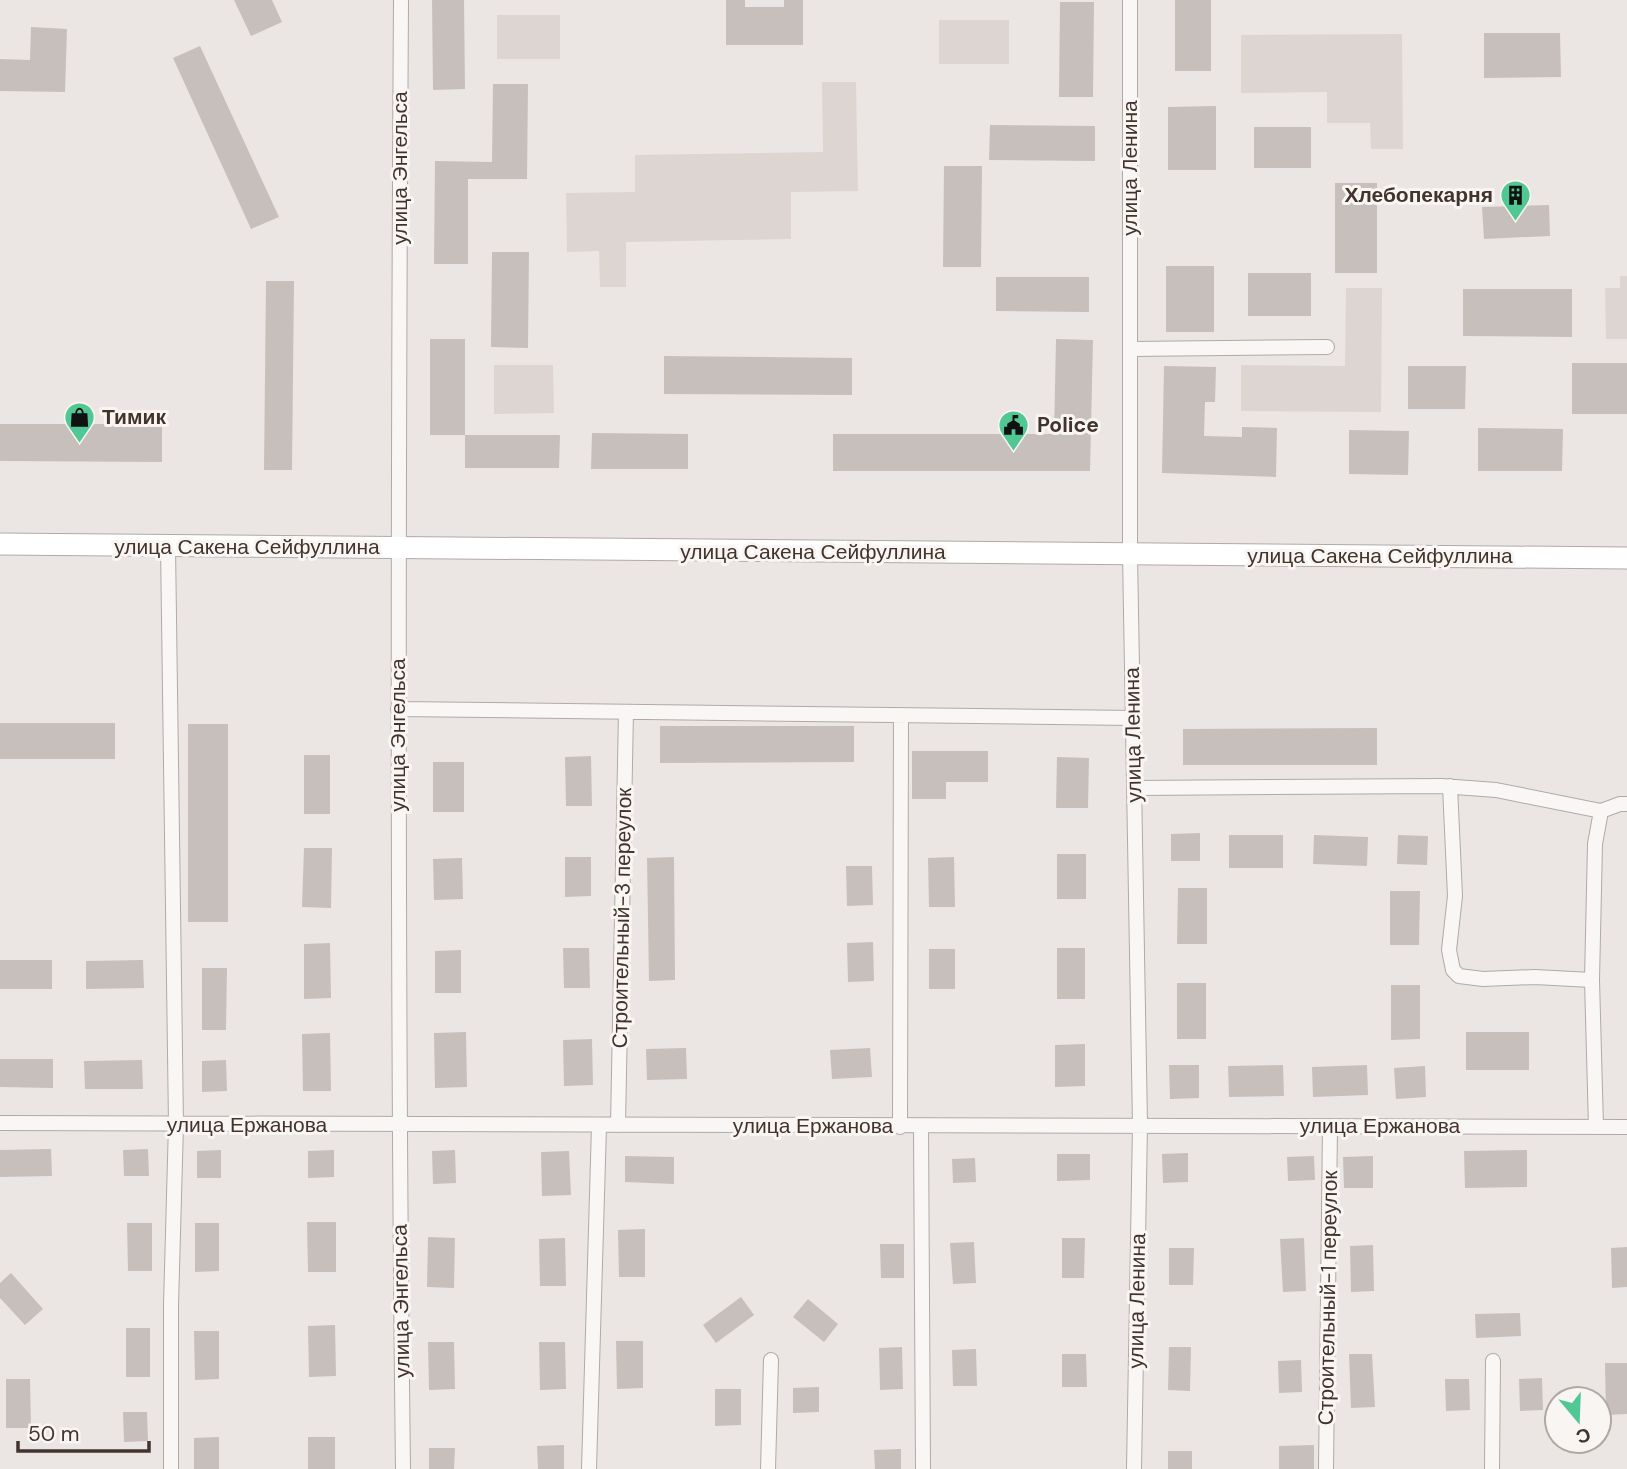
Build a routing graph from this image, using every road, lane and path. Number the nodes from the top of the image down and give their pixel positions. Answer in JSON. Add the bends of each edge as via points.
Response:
{"nodes":[{"id":1,"x":401,"y":0,"type":"edge"},
{"id":2,"x":1130,"y":0,"type":"edge"},
{"id":3,"x":1327,"y":346,"type":"dead end"},
{"id":4,"x":1130,"y":349,"type":"junction"},
{"id":5,"x":0,"y":544,"type":"edge"},
{"id":6,"x":168,"y":547,"type":"junction"},
{"id":7,"x":397,"y":548,"type":"junction"},
{"id":8,"x":1130,"y":554,"type":"junction"},
{"id":9,"x":1627,"y":558,"type":"edge"},
{"id":10,"x":398,"y":709,"type":"junction"},
{"id":11,"x":626,"y":712,"type":"junction"},
{"id":12,"x":901,"y":715,"type":"junction"},
{"id":13,"x":1133,"y":718,"type":"junction"},
{"id":14,"x":1450,"y":786,"type":"junction"},
{"id":15,"x":1134,"y":788,"type":"junction"},
{"id":16,"x":1627,"y":804,"type":"edge"},
{"id":17,"x":1601,"y":811,"type":"junction"},
{"id":18,"x":1592,"y":980,"type":"junction"},
{"id":19,"x":0,"y":1123,"type":"edge"},
{"id":20,"x":176,"y":1124,"type":"junction"},
{"id":21,"x":399,"y":1125,"type":"junction"},
{"id":22,"x":618,"y":1125,"type":"junction"},
{"id":23,"x":1140,"y":1125,"type":"junction"},
{"id":24,"x":598,"y":1126,"type":"junction"},
{"id":25,"x":900,"y":1126,"type":"junction"},
{"id":26,"x":1330,"y":1126,"type":"junction"},
{"id":27,"x":921,"y":1127,"type":"junction"},
{"id":28,"x":1596,"y":1127,"type":"junction"},
{"id":29,"x":1627,"y":1127,"type":"edge"},
{"id":30,"x":771,"y":1360,"type":"dead end"},
{"id":31,"x":1493,"y":1361,"type":"dead end"},
{"id":32,"x":172,"y":1469,"type":"edge"},
{"id":33,"x":403,"y":1469,"type":"edge"},
{"id":34,"x":589,"y":1469,"type":"edge"},
{"id":35,"x":768,"y":1469,"type":"edge"},
{"id":36,"x":923,"y":1469,"type":"edge"},
{"id":37,"x":1134,"y":1469,"type":"edge"},
{"id":38,"x":1326,"y":1469,"type":"edge"},
{"id":39,"x":1492,"y":1469,"type":"edge"}],
"edges":[{"from":1,"to":7,"type":"street","name":"улица Энгельса"},
{"from":2,"to":4,"type":"street","name":"улица Ленина"},
{"from":3,"to":4,"type":"street"},
{"from":4,"to":8,"type":"street","name":"улица Ленина"},
{"from":5,"to":6,"type":"street","name":"улица Сакена Сейфуллина"},
{"from":6,"to":7,"type":"street","name":"улица Сакена Сейфуллина"},
{"from":6,"to":20,"type":"street"},
{"from":7,"to":8,"type":"street","name":"улица Сакена Сейфуллина"},
{"from":7,"to":10,"type":"street","name":"улица Энгельса"},
{"from":8,"to":9,"type":"street","name":"улица Сакена Сейфуллина"},
{"from":8,"to":13,"type":"street","name":"улица Ленина"},
{"from":10,"to":11,"type":"street"},
{"from":10,"to":21,"type":"street","name":"улица Энгельса"},
{"from":11,"to":12,"type":"street"},
{"from":11,"to":22,"type":"street","name":"Строительный-3 переулок"},
{"from":12,"to":13,"type":"street"},
{"from":12,"to":25,"type":"street"},
{"from":13,"to":15,"type":"street","name":"улица Ленина"},
{"from":14,"to":15,"type":"street"},
{"from":14,"to":17,"type":"street","via":[[1496,790]]},
{"from":14,"to":18,"type":"street","via":[[1455,896],[1449,950],[1453,970],[1460,976],[1483,979]]},
{"from":15,"to":23,"type":"street","name":"улица Ленина"},
{"from":16,"to":17,"type":"street"},
{"from":17,"to":18,"type":"street","via":[[1595,844]]},
{"from":18,"to":28,"type":"street"},
{"from":19,"to":20,"type":"street","name":"улица Ержанова"},
{"from":20,"to":21,"type":"street","name":"улица Ержанова"},
{"from":20,"to":32,"type":"street","via":[[170,1305]]},
{"from":21,"to":24,"type":"street","name":"улица Ержанова"},
{"from":21,"to":33,"type":"street","name":"улица Энгельса"},
{"from":22,"to":24,"type":"street","name":"улица Ержанова"},
{"from":22,"to":25,"type":"street","name":"улица Ержанова"},
{"from":23,"to":26,"type":"street","name":"улица Ержанова"},
{"from":23,"to":27,"type":"street","name":"улица Ержанова"},
{"from":23,"to":37,"type":"street","name":"улица Ленина"},
{"from":24,"to":34,"type":"street"},
{"from":25,"to":27,"type":"street","name":"улица Ержанова"},
{"from":26,"to":28,"type":"street","name":"улица Ержанова"},
{"from":26,"to":38,"type":"street","name":"Строительный-1 переулок"},
{"from":27,"to":36,"type":"street"},
{"from":28,"to":29,"type":"street","name":"улица Ержанова"},
{"from":30,"to":35,"type":"street"},
{"from":31,"to":39,"type":"street"}]}
